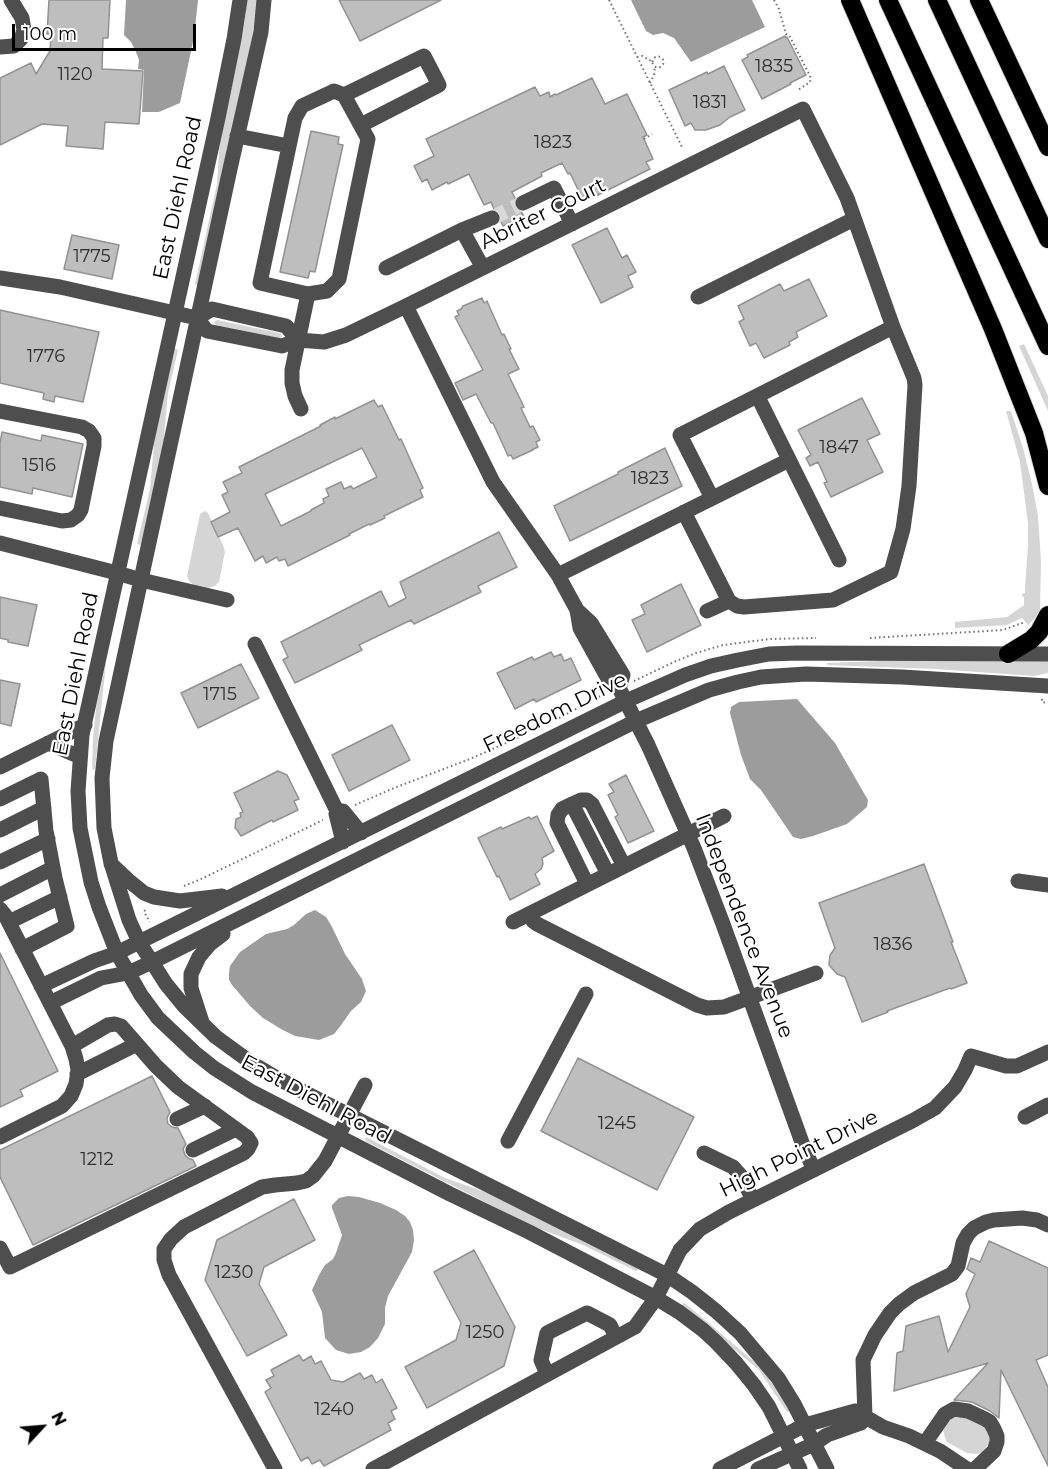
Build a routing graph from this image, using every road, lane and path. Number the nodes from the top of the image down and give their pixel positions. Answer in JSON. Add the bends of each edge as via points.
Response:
{"nodes":[{"id":1,"x":11,"y":0,"type":"edge"},
{"id":2,"x":240,"y":0,"type":"edge"},
{"id":3,"x":264,"y":0,"type":"edge"},
{"id":4,"x":609,"y":0,"type":"edge"},
{"id":5,"x":774,"y":0,"type":"edge"},
{"id":6,"x":850,"y":0,"type":"edge"},
{"id":7,"x":888,"y":0,"type":"edge"},
{"id":8,"x":937,"y":0,"type":"edge"},
{"id":9,"x":979,"y":0,"type":"edge"},
{"id":10,"x":0,"y":47,"type":"edge"},
{"id":11,"x":637,"y":57,"type":"junction"},
{"id":12,"x":652,"y":62,"type":"junction"},
{"id":13,"x":655,"y":66,"type":"junction"},
{"id":14,"x":650,"y":83,"type":"junction"},
{"id":15,"x":798,"y":90,"type":"dead end"},
{"id":16,"x":344,"y":95,"type":"junction"},
{"id":17,"x":361,"y":125,"type":"junction"},
{"id":18,"x":652,"y":134,"type":"dead end"},
{"id":19,"x":237,"y":136,"type":"junction"},
{"id":20,"x":644,"y":139,"type":"dead end"},
{"id":21,"x":289,"y":146,"type":"junction"},
{"id":22,"x":682,"y":147,"type":"dead end"},
{"id":23,"x":1048,"y":147,"type":"edge"},
{"id":24,"x":523,"y":203,"type":"tunnel mouth"},
{"id":25,"x":492,"y":218,"type":"tunnel mouth"},
{"id":26,"x":854,"y":219,"type":"junction"},
{"id":27,"x":572,"y":224,"type":"junction"},
{"id":28,"x":462,"y":230,"type":"junction"},
{"id":29,"x":1048,"y":239,"type":"edge"},
{"id":30,"x":387,"y":268,"type":"dead end"},
{"id":31,"x":483,"y":268,"type":"junction"},
{"id":32,"x":0,"y":278,"type":"edge"},
{"id":33,"x":308,"y":294,"type":"junction"},
{"id":34,"x":698,"y":297,"type":"dead end"},
{"id":35,"x":406,"y":306,"type":"junction"},
{"id":36,"x":175,"y":313,"type":"junction"},
{"id":37,"x":197,"y":318,"type":"junction"},
{"id":38,"x":893,"y":327,"type":"junction"},
{"id":39,"x":298,"y":339,"type":"junction"},
{"id":40,"x":1048,"y":346,"type":"edge"},
{"id":41,"x":758,"y":397,"type":"junction"},
{"id":42,"x":301,"y":409,"type":"dead end"},
{"id":43,"x":0,"y":411,"type":"edge"},
{"id":44,"x":789,"y":460,"type":"junction"},
{"id":45,"x":1048,"y":486,"type":"edge"},
{"id":46,"x":712,"y":498,"type":"junction"},
{"id":47,"x":0,"y":508,"type":"edge"},
{"id":48,"x":684,"y":512,"type":"junction"},
{"id":49,"x":0,"y":543,"type":"edge"},
{"id":50,"x":839,"y":560,"type":"dead end"},
{"id":51,"x":117,"y":573,"type":"junction"},
{"id":52,"x":558,"y":574,"type":"junction"},
{"id":53,"x":141,"y":580,"type":"junction"},
{"id":54,"x":227,"y":600,"type":"dead end"},
{"id":55,"x":729,"y":601,"type":"junction"},
{"id":56,"x":707,"y":611,"type":"dead end"},
{"id":57,"x":1048,"y":615,"type":"edge"},
{"id":58,"x":255,"y":644,"type":"dead end"},
{"id":59,"x":1008,"y":654,"type":"junction"},
{"id":60,"x":1048,"y":654,"type":"edge"},
{"id":61,"x":645,"y":676,"type":"dead end"},
{"id":62,"x":638,"y":679,"type":"dead end"},
{"id":63,"x":1048,"y":686,"type":"edge"},
{"id":64,"x":605,"y":694,"type":"dead end"},
{"id":65,"x":623,"y":694,"type":"junction"},
{"id":66,"x":558,"y":718,"type":"dead end"},
{"id":67,"x":636,"y":721,"type":"junction"},
{"id":68,"x":85,"y":725,"type":"junction"},
{"id":69,"x":529,"y":733,"type":"dead end"},
{"id":70,"x":48,"y":743,"type":"junction"},
{"id":71,"x":80,"y":757,"type":"junction"},
{"id":72,"x":0,"y":767,"type":"edge"},
{"id":73,"x":0,"y":799,"type":"edge"},
{"id":74,"x":572,"y":804,"type":"junction"},
{"id":75,"x":353,"y":806,"type":"dead end"},
{"id":76,"x":44,"y":808,"type":"junction"},
{"id":77,"x":334,"y":814,"type":"junction"},
{"id":78,"x":724,"y":816,"type":"dead end"},
{"id":79,"x":0,"y":830,"type":"edge"},
{"id":80,"x":361,"y":833,"type":"junction"},
{"id":81,"x":688,"y":834,"type":"junction"},
{"id":82,"x":48,"y":839,"type":"junction"},
{"id":83,"x":343,"y":842,"type":"junction"},
{"id":84,"x":0,"y":862,"type":"edge"},
{"id":85,"x":111,"y":863,"type":"junction"},
{"id":86,"x":624,"y":866,"type":"junction"},
{"id":87,"x":53,"y":868,"type":"junction"},
{"id":88,"x":608,"y":874,"type":"junction"},
{"id":89,"x":1018,"y":881,"type":"dead end"},
{"id":90,"x":587,"y":884,"type":"junction"},
{"id":91,"x":1048,"y":885,"type":"edge"},
{"id":92,"x":184,"y":886,"type":"dead end"},
{"id":93,"x":0,"y":895,"type":"edge"},
{"id":94,"x":234,"y":895,"type":"junction"},
{"id":95,"x":60,"y":897,"type":"junction"},
{"id":96,"x":0,"y":909,"type":"edge"},
{"id":97,"x":145,"y":910,"type":"dead end"},
{"id":98,"x":529,"y":914,"type":"junction"},
{"id":99,"x":246,"y":916,"type":"junction"},
{"id":100,"x":9,"y":922,"type":"junction"},
{"id":101,"x":513,"y":922,"type":"dead end"},
{"id":102,"x":151,"y":924,"type":"dead end"},
{"id":103,"x":140,"y":942,"type":"junction"},
{"id":104,"x":22,"y":948,"type":"junction"},
{"id":105,"x":117,"y":952,"type":"junction"},
{"id":106,"x":152,"y":962,"type":"junction"},
{"id":107,"x":128,"y":973,"type":"junction"},
{"id":108,"x":816,"y":973,"type":"dead end"},
{"id":109,"x":41,"y":986,"type":"junction"},
{"id":110,"x":586,"y":994,"type":"dead end"},
{"id":111,"x":749,"y":998,"type":"junction"},
{"id":112,"x":50,"y":1003,"type":"junction"},
{"id":113,"x":203,"y":1025,"type":"junction"},
{"id":114,"x":137,"y":1044,"type":"junction"},
{"id":115,"x":72,"y":1046,"type":"junction"},
{"id":116,"x":1048,"y":1052,"type":"edge"},
{"id":117,"x":77,"y":1074,"type":"junction"},
{"id":118,"x":365,"y":1085,"type":"dead end"},
{"id":119,"x":1048,"y":1105,"type":"edge"},
{"id":120,"x":205,"y":1106,"type":"junction"},
{"id":121,"x":349,"y":1115,"type":"junction"},
{"id":122,"x":1025,"y":1117,"type":"dead end"},
{"id":123,"x":177,"y":1119,"type":"dead end"},
{"id":124,"x":236,"y":1129,"type":"junction"},
{"id":125,"x":338,"y":1136,"type":"junction"},
{"id":126,"x":0,"y":1137,"type":"edge"},
{"id":127,"x":508,"y":1141,"type":"dead end"},
{"id":128,"x":193,"y":1150,"type":"dead end"},
{"id":129,"x":704,"y":1153,"type":"dead end"},
{"id":130,"x":814,"y":1170,"type":"junction"},
{"id":131,"x":753,"y":1200,"type":"junction"},
{"id":132,"x":1048,"y":1225,"type":"edge"},
{"id":133,"x":0,"y":1248,"type":"edge"},
{"id":134,"x":667,"y":1275,"type":"junction"},
{"id":135,"x":656,"y":1298,"type":"junction"},
{"id":136,"x":616,"y":1337,"type":"junction"},
{"id":137,"x":548,"y":1374,"type":"junction"},
{"id":138,"x":865,"y":1416,"type":"junction"},
{"id":139,"x":805,"y":1425,"type":"junction"},
{"id":140,"x":784,"y":1436,"type":"junction"},
{"id":141,"x":925,"y":1443,"type":"junction"},
{"id":142,"x":814,"y":1444,"type":"junction"},
{"id":143,"x":793,"y":1454,"type":"junction"},
{"id":144,"x":396,"y":1464,"type":"edge"},
{"id":145,"x":744,"y":1464,"type":"edge"},
{"id":146,"x":275,"y":1469,"type":"edge"},
{"id":147,"x":373,"y":1469,"type":"edge"},
{"id":148,"x":720,"y":1469,"type":"edge"},
{"id":149,"x":758,"y":1469,"type":"edge"},
{"id":150,"x":800,"y":1469,"type":"edge"},
{"id":151,"x":826,"y":1469,"type":"edge"},
{"id":152,"x":967,"y":1469,"type":"edge"},
{"id":153,"x":975,"y":1469,"type":"edge"}],
"edges":[{"from":1,"to":10,"type":"street","via":[[24,30],[14,46]]},
{"from":2,"to":36,"type":"street","name":"East Diehl Road"},
{"from":3,"to":19,"type":"street","name":"East Diehl Road","via":[[261,32]]},
{"from":4,"to":11,"type":"path"},
{"from":5,"to":15,"type":"path","via":[[786,34],[811,78]]},
{"from":6,"to":45,"type":"highway","via":[[993,329],[1034,433]]},
{"from":7,"to":40,"type":"highway"},
{"from":8,"to":29,"type":"highway"},
{"from":9,"to":23,"type":"highway"},
{"from":11,"to":12,"type":"path"},
{"from":11,"to":14,"type":"path"},
{"from":12,"to":13,"type":"path"},
{"from":12,"to":13,"type":"path","via":[[657,56],[663,59],[662,66]]},
{"from":13,"to":14,"type":"path"},
{"from":14,"to":22,"type":"path"},
{"from":16,"to":17,"type":"street"},
{"from":16,"to":17,"type":"street","via":[[424,56],[439,85]]},
{"from":16,"to":21,"type":"street","via":[[334,92],[302,106]]},
{"from":17,"to":33,"type":"street","via":[[368,139],[339,279],[327,291]]},
{"from":18,"to":20,"type":"path"},
{"from":19,"to":21,"type":"street"},
{"from":19,"to":37,"type":"street","name":"East Diehl Road"},
{"from":21,"to":33,"type":"street","via":[[260,283]]},
{"from":24,"to":27,"type":"street","via":[[554,188]]},
{"from":25,"to":28,"type":"street"},
{"from":26,"to":27,"type":"street","name":"Abriter Court","via":[[802,109]]},
{"from":26,"to":34,"type":"street"},
{"from":26,"to":38,"type":"street"},
{"from":27,"to":31,"type":"street","name":"Abriter Court"},
{"from":28,"to":30,"type":"street"},
{"from":28,"to":31,"type":"street"},
{"from":31,"to":35,"type":"street","name":"Abriter Court"},
{"from":32,"to":36,"type":"street","name":"Abriter Court"},
{"from":33,"to":39,"type":"street"},
{"from":35,"to":39,"type":"street","name":"Abriter Court","via":[[331,340]]},
{"from":35,"to":52,"type":"street","name":"Independence Avenue","via":[[494,482]]},
{"from":36,"to":37,"type":"street","name":"Abriter Court"},
{"from":36,"to":51,"type":"street","name":"East Diehl Road"},
{"from":37,"to":39,"type":"street","name":"Abriter Court","via":[[212,309],[285,326]]},
{"from":37,"to":39,"type":"street","name":"Abriter Court","via":[[207,332],[282,346]]},
{"from":37,"to":53,"type":"street","name":"East Diehl Road"},
{"from":38,"to":41,"type":"street"},
{"from":38,"to":55,"type":"street","via":[[915,385],[909,486],[891,572],[833,600],[744,607]]},
{"from":39,"to":42,"type":"street","via":[[292,383]]},
{"from":41,"to":44,"type":"street"},
{"from":41,"to":46,"type":"street","via":[[680,435]]},
{"from":43,"to":47,"type":"street","via":[[82,427],[94,438],[78,515],[62,521]]},
{"from":44,"to":46,"type":"street"},
{"from":44,"to":50,"type":"street"},
{"from":46,"to":48,"type":"street"},
{"from":48,"to":52,"type":"street"},
{"from":48,"to":55,"type":"street"},
{"from":49,"to":51,"type":"street"},
{"from":51,"to":53,"type":"street"},
{"from":51,"to":68,"type":"street","name":"East Diehl Road"},
{"from":52,"to":65,"type":"street","name":"Independence Avenue","via":[[577,610],[580,628],[610,682]]},
{"from":53,"to":54,"type":"street"},
{"from":53,"to":85,"type":"street","name":"East Diehl Road","via":[[106,741],[102,778],[104,828]]},
{"from":55,"to":56,"type":"street"},
{"from":57,"to":59,"type":"highway","via":[[1031,640]]},
{"from":58,"to":77,"type":"street"},
{"from":59,"to":60,"type":"street","name":"Freedom Drive"},
{"from":59,"to":65,"type":"street","name":"Freedom Drive","via":[[769,654],[711,666]]},
{"from":61,"to":62,"type":"path"},
{"from":63,"to":67,"type":"street","name":"Freedom Drive","via":[[782,675],[710,690]]},
{"from":64,"to":66,"type":"path"},
{"from":65,"to":67,"type":"street","name":"Independence Avenue"},
{"from":65,"to":80,"type":"street","name":"Freedom Drive"},
{"from":67,"to":81,"type":"street","name":"Independence Avenue"},
{"from":67,"to":99,"type":"street","name":"Freedom Drive"},
{"from":68,"to":70,"type":"street"},
{"from":68,"to":71,"type":"street","name":"East Diehl Road"},
{"from":69,"to":75,"type":"path"},
{"from":70,"to":71,"type":"street"},
{"from":70,"to":72,"type":"street"},
{"from":71,"to":105,"type":"street","name":"East Diehl Road","via":[[78,791],[84,851],[99,907]]},
{"from":73,"to":76,"type":"street","via":[[41,779]]},
{"from":74,"to":86,"type":"street","via":[[581,800],[592,804]]},
{"from":74,"to":88,"type":"street"},
{"from":74,"to":90,"type":"street","via":[[562,809],[556,823]]},
{"from":76,"to":79,"type":"street"},
{"from":76,"to":82,"type":"street"},
{"from":77,"to":80,"type":"street","via":[[343,811]]},
{"from":77,"to":83,"type":"street"},
{"from":77,"to":92,"type":"path"},
{"from":78,"to":81,"type":"street"},
{"from":80,"to":83,"type":"street","name":"Freedom Drive"},
{"from":81,"to":86,"type":"street"},
{"from":81,"to":111,"type":"street","name":"Independence Avenue"},
{"from":82,"to":84,"type":"street"},
{"from":82,"to":87,"type":"street"},
{"from":83,"to":94,"type":"street","name":"Freedom Drive"},
{"from":85,"to":94,"type":"street","via":[[144,893],[154,897],[180,901]]},
{"from":85,"to":103,"type":"street","name":"East Diehl Road"},
{"from":86,"to":88,"type":"street"},
{"from":87,"to":93,"type":"street"},
{"from":87,"to":95,"type":"street"},
{"from":88,"to":90,"type":"street"},
{"from":89,"to":91,"type":"street"},
{"from":90,"to":98,"type":"street"},
{"from":94,"to":103,"type":"street","name":"Freedom Drive"},
{"from":95,"to":100,"type":"street"},
{"from":95,"to":104,"type":"street","via":[[67,926]]},
{"from":96,"to":100,"type":"street"},
{"from":97,"to":102,"type":"path"},
{"from":98,"to":101,"type":"street"},
{"from":98,"to":111,"type":"street","via":[[537,924],[697,1005],[724,1007]]},
{"from":99,"to":106,"type":"street","name":"Freedom Drive"},
{"from":99,"to":113,"type":"street","via":[[210,944],[191,974],[191,988]]},
{"from":100,"to":104,"type":"street"},
{"from":103,"to":105,"type":"street","name":"Freedom Drive"},
{"from":103,"to":106,"type":"street","name":"East Diehl Road"},
{"from":104,"to":109,"type":"street"},
{"from":105,"to":107,"type":"street","name":"East Diehl Road"},
{"from":105,"to":109,"type":"street","name":"Freedom Drive"},
{"from":106,"to":107,"type":"street","name":"Freedom Drive"},
{"from":106,"to":113,"type":"street","name":"East Diehl Road"},
{"from":107,"to":112,"type":"street","name":"Freedom Drive","via":[[101,978]]},
{"from":107,"to":125,"type":"street","name":"East Diehl Road","via":[[158,1018],[214,1068]]},
{"from":108,"to":111,"type":"street"},
{"from":109,"to":112,"type":"street"},
{"from":110,"to":127,"type":"street"},
{"from":111,"to":130,"type":"street","name":"Independence Avenue"},
{"from":112,"to":115,"type":"street"},
{"from":113,"to":121,"type":"street","name":"East Diehl Road","via":[[253,1064]]},
{"from":114,"to":115,"type":"street","via":[[122,1026],[115,1024]]},
{"from":114,"to":117,"type":"street"},
{"from":114,"to":120,"type":"street","via":[[178,1087]]},
{"from":115,"to":117,"type":"street"},
{"from":116,"to":130,"type":"street","name":"High Point Drive","via":[[1017,1066],[971,1056],[955,1087],[934,1108]]},
{"from":117,"to":126,"type":"street","via":[[71,1096],[62,1106]]},
{"from":118,"to":121,"type":"street"},
{"from":119,"to":122,"type":"street"},
{"from":120,"to":123,"type":"street"},
{"from":120,"to":124,"type":"street"},
{"from":121,"to":125,"type":"street"},
{"from":121,"to":134,"type":"street","name":"East Diehl Road"},
{"from":124,"to":128,"type":"street"},
{"from":124,"to":133,"type":"street","via":[[250,1143],[244,1153],[10,1267]]},
{"from":125,"to":135,"type":"street","name":"East Diehl Road"},
{"from":125,"to":146,"type":"street","via":[[325,1161],[306,1181],[262,1187],[184,1227],[164,1249],[169,1275]]},
{"from":129,"to":131,"type":"street","via":[[733,1167]]},
{"from":130,"to":131,"type":"street","name":"High Point Drive"},
{"from":131,"to":134,"type":"street","name":"High Point Drive","via":[[700,1229],[680,1251]]},
{"from":132,"to":138,"type":"street","via":[[1022,1218],[980,1225],[968,1234],[952,1274],[914,1293],[890,1313],[863,1360]]},
{"from":134,"to":135,"type":"street","name":"High Point Drive"},
{"from":134,"to":139,"type":"street","name":"East Diehl Road","via":[[740,1333],[778,1378]]},
{"from":135,"to":136,"type":"street","name":"High Point Drive","via":[[635,1327]]},
{"from":135,"to":140,"type":"street","name":"East Diehl Road","via":[[703,1330],[736,1362],[769,1407]]},
{"from":136,"to":137,"type":"street","name":"High Point Drive"},
{"from":136,"to":137,"type":"street","via":[[610,1325],[587,1313],[547,1333],[541,1360]]},
{"from":137,"to":144,"type":"street","name":"High Point Drive"},
{"from":138,"to":139,"type":"street","via":[[855,1411]]},
{"from":138,"to":141,"type":"street"},
{"from":138,"to":142,"type":"street","via":[[861,1423]]},
{"from":139,"to":140,"type":"street"},
{"from":139,"to":142,"type":"street","name":"East Diehl Road"},
{"from":140,"to":143,"type":"street","name":"East Diehl Road"},
{"from":140,"to":145,"type":"street"},
{"from":141,"to":152,"type":"street"},
{"from":141,"to":153,"type":"street","via":[[945,1414],[954,1409],[985,1419],[994,1429],[997,1442],[994,1451]]},
{"from":142,"to":143,"type":"street"},
{"from":142,"to":151,"type":"street","name":"East Diehl Road"},
{"from":143,"to":149,"type":"street"},
{"from":143,"to":150,"type":"street","name":"East Diehl Road"},
{"from":144,"to":147,"type":"street","name":"High Point Drive"},
{"from":145,"to":148,"type":"street"}]}
